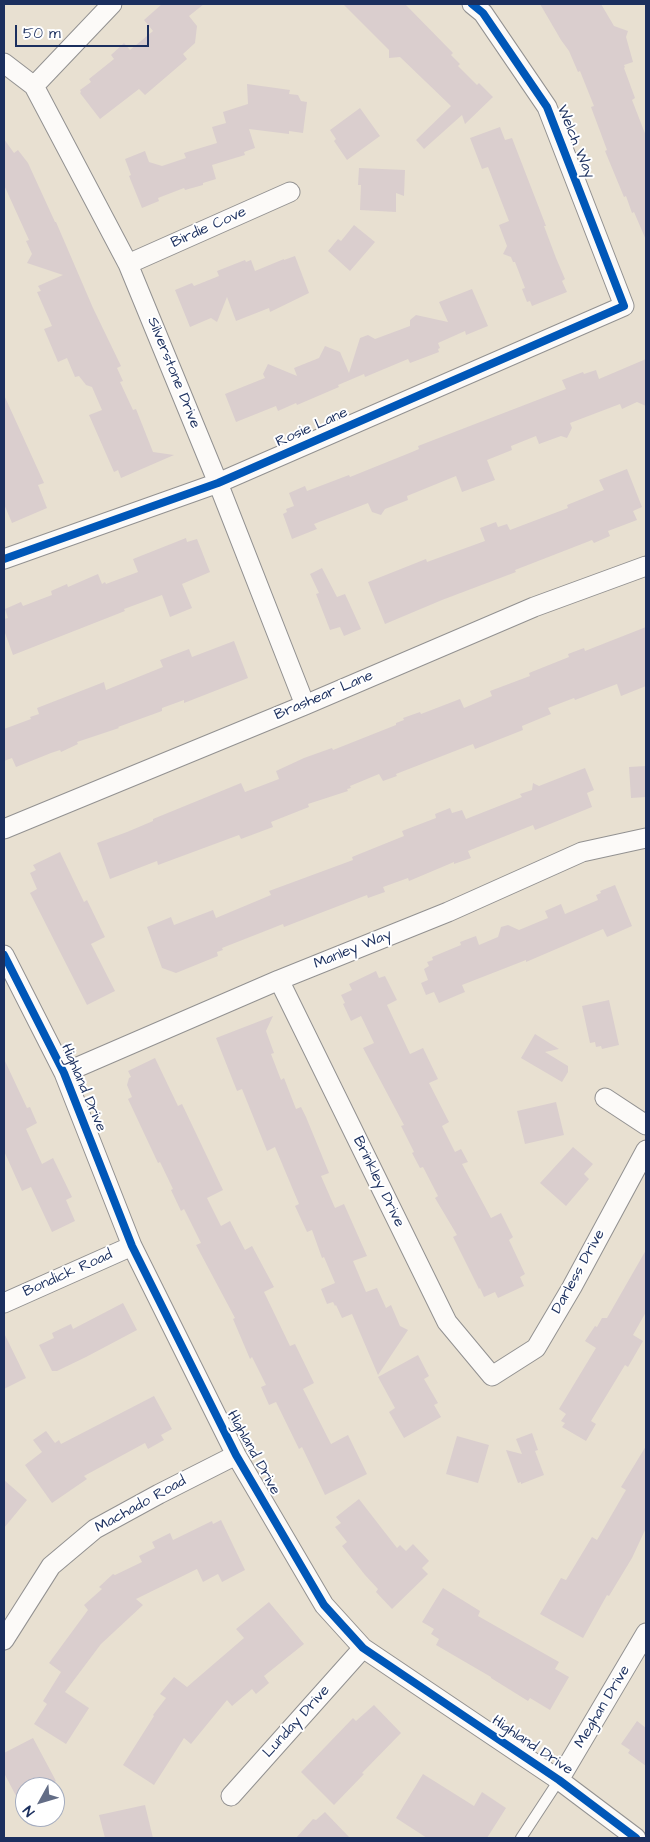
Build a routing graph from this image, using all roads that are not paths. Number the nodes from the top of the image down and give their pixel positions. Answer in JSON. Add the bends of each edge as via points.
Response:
{"nodes":[{"id":1,"x":112,"y":4,"type":"edge"},
{"id":2,"x":472,"y":4,"type":"edge"},
{"id":3,"x":4,"y":63,"type":"edge"},
{"id":4,"x":34,"y":86,"type":"junction"},
{"id":5,"x":290,"y":192,"type":"dead end"},
{"id":6,"x":128,"y":264,"type":"junction"},
{"id":7,"x":624,"y":306,"type":"joint"},
{"id":8,"x":218,"y":483,"type":"junction"},
{"id":9,"x":4,"y":559,"type":"edge"},
{"id":10,"x":646,"y":566,"type":"edge"},
{"id":11,"x":305,"y":704,"type":"junction"},
{"id":12,"x":4,"y":829,"type":"edge"},
{"id":13,"x":646,"y":838,"type":"edge"},
{"id":14,"x":4,"y":955,"type":"edge"},
{"id":15,"x":279,"y":980,"type":"junction"},
{"id":16,"x":64,"y":1073,"type":"junction"},
{"id":17,"x":605,"y":1098,"type":"dead end"},
{"id":18,"x":646,"y":1125,"type":"edge"},
{"id":19,"x":646,"y":1150,"type":"edge"},
{"id":20,"x":132,"y":1246,"type":"junction"},
{"id":21,"x":4,"y":1303,"type":"edge"},
{"id":22,"x":492,"y":1376,"type":"joint"},
{"id":23,"x":236,"y":1455,"type":"junction"},
{"id":24,"x":646,"y":1633,"type":"edge"},
{"id":25,"x":4,"y":1640,"type":"edge"},
{"id":26,"x":363,"y":1648,"type":"junction"},
{"id":27,"x":559,"y":1780,"type":"junction"},
{"id":28,"x":231,"y":1796,"type":"dead end"},
{"id":29,"x":521,"y":1838,"type":"edge"},
{"id":30,"x":636,"y":1838,"type":"edge"}],
"edges":[{"from":1,"to":4,"type":"street"},
{"from":2,"to":7,"type":"street","name":"Welch Way","via":[[483,13],[547,107]]},
{"from":3,"to":4,"type":"street","name":"Silverstone Drive"},
{"from":4,"to":6,"type":"street","name":"Silverstone Drive"},
{"from":5,"to":6,"type":"street","name":"Birdie Cove"},
{"from":6,"to":8,"type":"street","name":"Silverstone Drive"},
{"from":7,"to":8,"type":"street","name":"Rosie Lane"},
{"from":8,"to":9,"type":"street","name":"Rosie Lane"},
{"from":8,"to":11,"type":"street","name":"Silverstone Drive"},
{"from":10,"to":11,"type":"street","name":"Brashear Lane","via":[[534,607]]},
{"from":11,"to":12,"type":"street","name":"Brashear Lane"},
{"from":13,"to":15,"type":"street","name":"Manley Way","via":[[582,852],[448,912]]},
{"from":14,"to":16,"type":"street","name":"Highland Drive"},
{"from":15,"to":16,"type":"street","name":"Manley Way"},
{"from":15,"to":22,"type":"street","name":"Brinkley Drive","via":[[447,1322]]},
{"from":16,"to":20,"type":"street","name":"Highland Drive"},
{"from":17,"to":18,"type":"street"},
{"from":19,"to":22,"type":"street","name":"Darless Drive","via":[[536,1348]]},
{"from":20,"to":21,"type":"street","name":"Bondick Road"},
{"from":20,"to":23,"type":"street","name":"Highland Drive"},
{"from":23,"to":25,"type":"street","name":"Machado Road","via":[[95,1529],[52,1566]]},
{"from":23,"to":26,"type":"street","name":"Highland Drive","via":[[324,1604]]},
{"from":24,"to":27,"type":"street","name":"Meghan Drive"},
{"from":26,"to":27,"type":"street","name":"Highland Drive"},
{"from":26,"to":28,"type":"street","name":"Lunday Drive"},
{"from":27,"to":29,"type":"lane"},
{"from":27,"to":30,"type":"street","name":"Highland Drive"}]}
